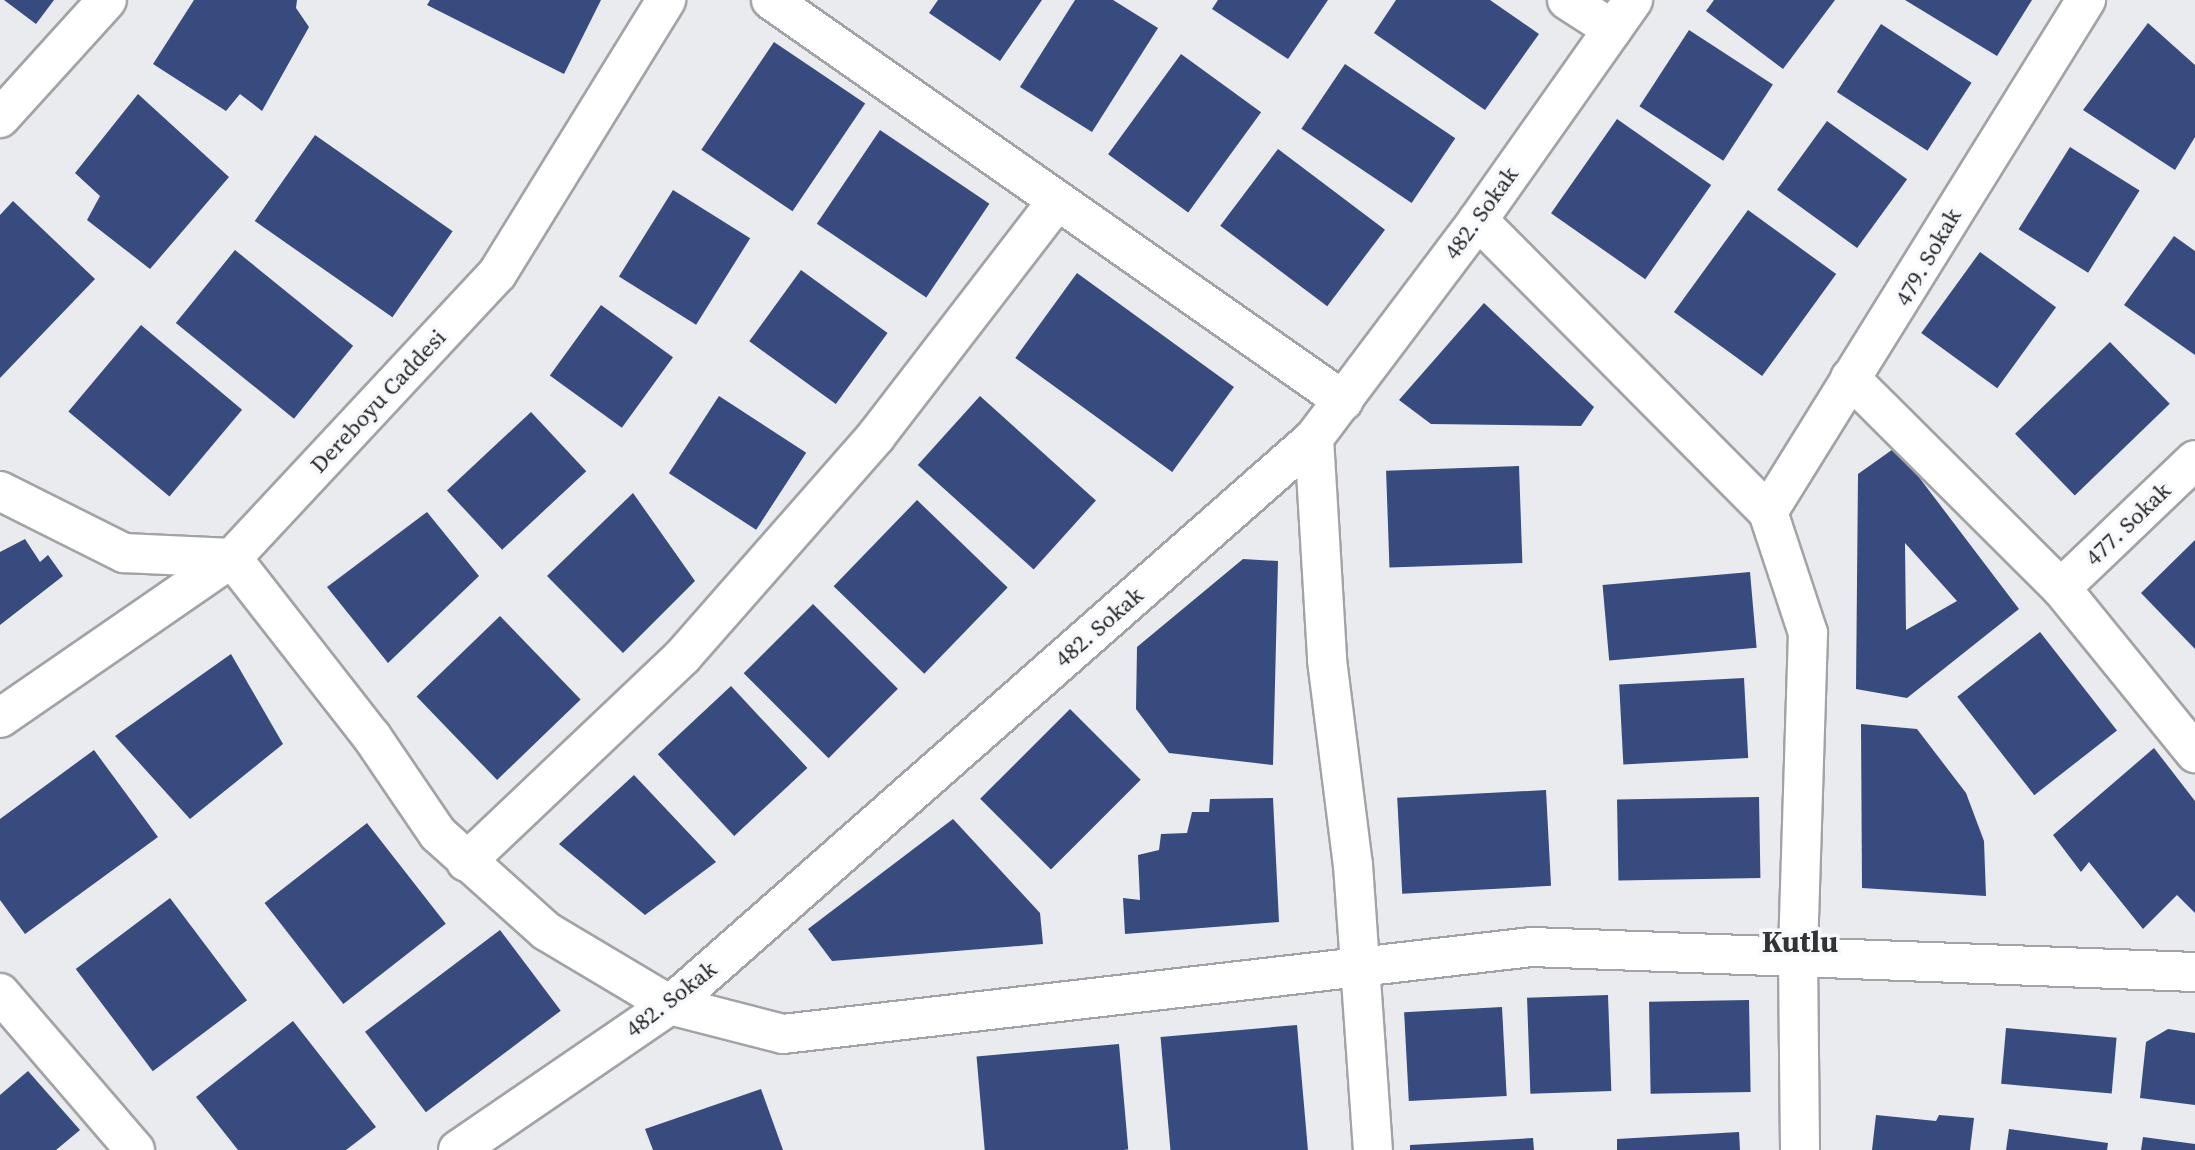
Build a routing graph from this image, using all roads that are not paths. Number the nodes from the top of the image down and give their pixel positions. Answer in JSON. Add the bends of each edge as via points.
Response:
{"nodes":[{"id":1,"x":107,"y":0,"type":"edge"},
{"id":2,"x":666,"y":0,"type":"edge"},
{"id":3,"x":771,"y":0,"type":"edge"},
{"id":4,"x":1567,"y":0,"type":"edge"},
{"id":5,"x":2086,"y":0,"type":"edge"},
{"id":6,"x":1622,"y":15,"type":"edge"},
{"id":7,"x":0,"y":118,"type":"edge"},
{"id":8,"x":1057,"y":201,"type":"junction"},
{"id":9,"x":1478,"y":220,"type":"junction"},
{"id":10,"x":1850,"y":378,"type":"junction"},
{"id":11,"x":1344,"y":401,"type":"junction"},
{"id":12,"x":1314,"y":438,"type":"junction"},
{"id":13,"x":2195,"y":460,"type":"edge"},
{"id":14,"x":0,"y":491,"type":"edge"},
{"id":15,"x":1768,"y":512,"type":"junction"},
{"id":16,"x":232,"y":558,"type":"junction"},
{"id":17,"x":2061,"y":588,"type":"junction"},
{"id":18,"x":0,"y":718,"type":"edge"},
{"id":19,"x":2195,"y":753,"type":"edge"},
{"id":20,"x":466,"y":862,"type":"junction"},
{"id":21,"x":1798,"y":957,"type":"junction"},
{"id":22,"x":1360,"y":967,"type":"junction"},
{"id":23,"x":2195,"y":972,"type":"edge"},
{"id":24,"x":0,"y":993,"type":"edge"},
{"id":25,"x":670,"y":1005,"type":"junction"},
{"id":26,"x":135,"y":1150,"type":"edge"},
{"id":27,"x":458,"y":1150,"type":"edge"},
{"id":28,"x":1373,"y":1150,"type":"edge"},
{"id":29,"x":1800,"y":1150,"type":"edge"}],
"edges":[{"from":1,"to":7,"type":"street"},
{"from":2,"to":16,"type":"street","name":"Dereboyu Caddesi","via":[[497,274]]},
{"from":3,"to":8,"type":"street"},
{"from":4,"to":6,"type":"street"},
{"from":5,"to":10,"type":"street","name":"479. Sokak","via":[[1901,304]]},
{"from":6,"to":9,"type":"street","name":"482. Sokak"},
{"from":8,"to":11,"type":"street"},
{"from":8,"to":20,"type":"street","via":[[876,436],[692,646]]},
{"from":9,"to":11,"type":"street","name":"482. Sokak"},
{"from":9,"to":15,"type":"street"},
{"from":10,"to":15,"type":"street","name":"479. Sokak"},
{"from":10,"to":17,"type":"street"},
{"from":11,"to":12,"type":"street","name":"482. Sokak"},
{"from":12,"to":22,"type":"street","via":[[1327,660],[1353,865]]},
{"from":12,"to":25,"type":"street","name":"482. Sokak"},
{"from":13,"to":17,"type":"street","name":"477. Sokak"},
{"from":14,"to":16,"type":"street","via":[[124,553]]},
{"from":15,"to":21,"type":"street","via":[[1808,633]]},
{"from":16,"to":18,"type":"street","name":"Dereboyu Caddesi"},
{"from":16,"to":20,"type":"street","via":[[372,737],[439,834]]},
{"from":17,"to":19,"type":"street"},
{"from":20,"to":25,"type":"street","via":[[546,931]]},
{"from":21,"to":22,"type":"street","via":[[1532,947]]},
{"from":21,"to":23,"type":"street"},
{"from":21,"to":29,"type":"street"},
{"from":22,"to":25,"type":"street","via":[[783,1034]]},
{"from":22,"to":28,"type":"street"},
{"from":24,"to":26,"type":"street"},
{"from":25,"to":27,"type":"street","name":"482. Sokak"}]}
